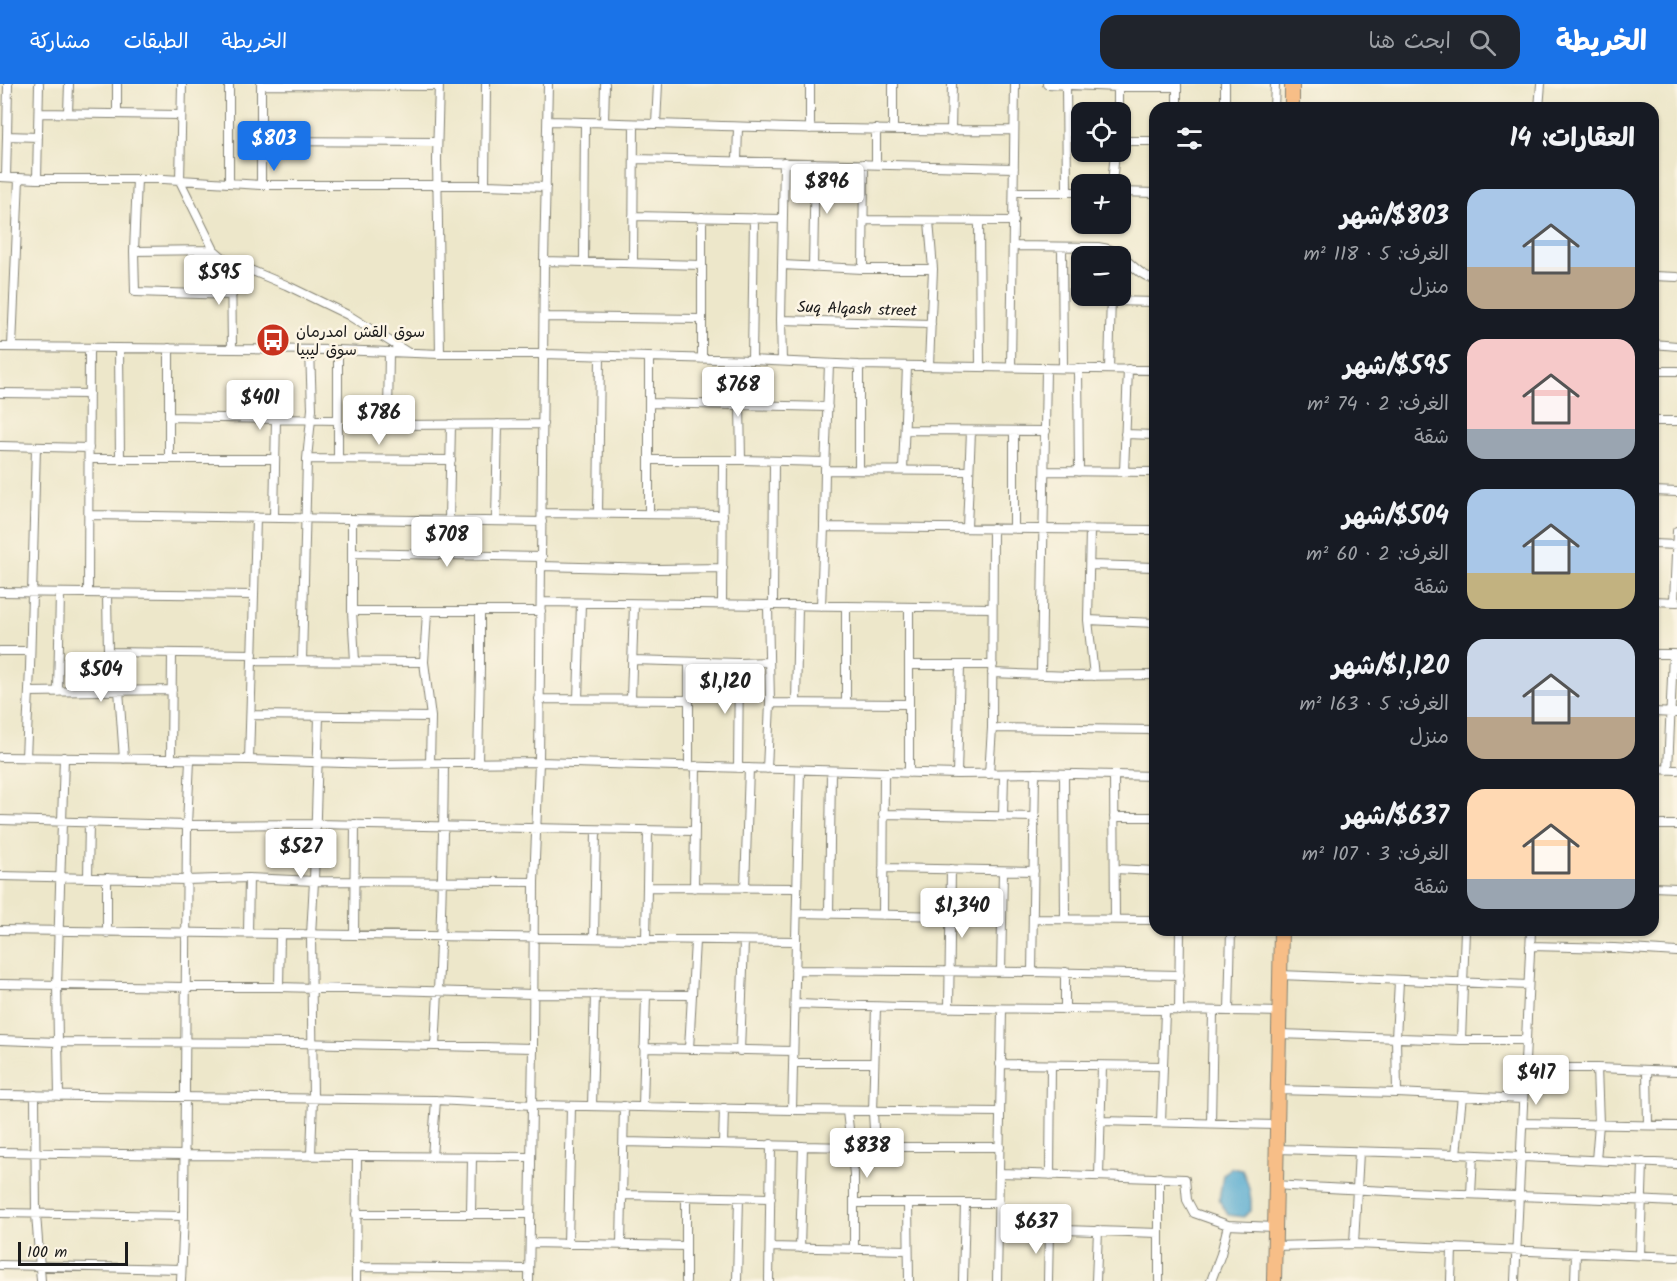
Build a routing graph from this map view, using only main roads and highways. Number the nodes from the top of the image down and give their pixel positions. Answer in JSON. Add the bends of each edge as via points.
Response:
{"nodes":[{"id":1,"x":1292,"y":84,"type":"edge"},
{"id":2,"x":1292,"y":102,"type":"edge"},
{"id":3,"x":1281,"y":936,"type":"edge"},
{"id":4,"x":1274,"y":1281,"type":"edge"}],
"edges":[{"from":1,"to":2,"type":"highway"},
{"from":3,"to":4,"type":"highway"}]}
